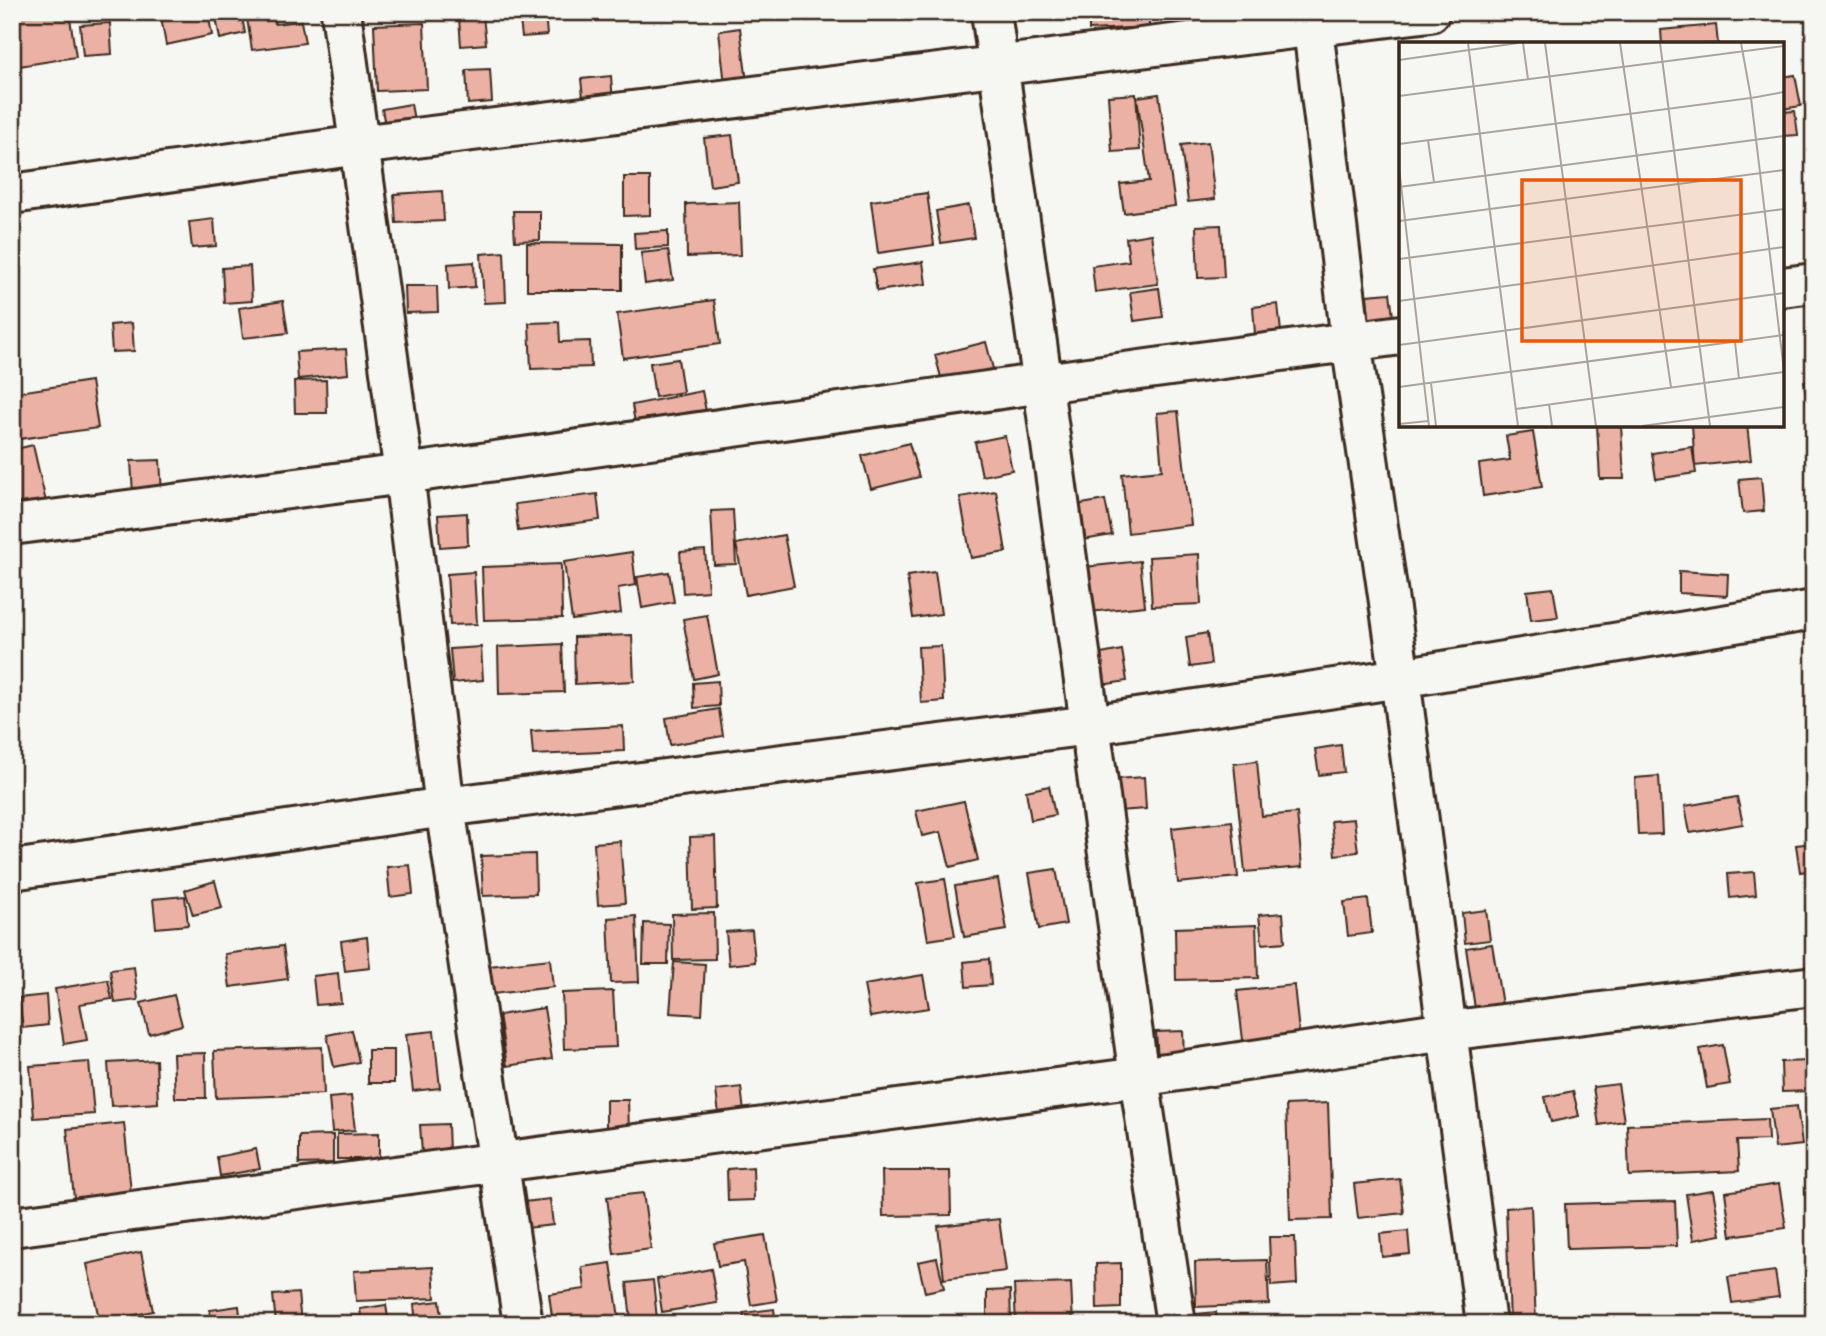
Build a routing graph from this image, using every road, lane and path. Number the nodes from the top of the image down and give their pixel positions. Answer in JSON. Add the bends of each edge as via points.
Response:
{"nodes":[{"id":1,"x":341,"y":12,"type":"edge"},
{"id":2,"x":990,"y":12,"type":"edge"},
{"id":3,"x":1430,"y":12,"type":"edge"},
{"id":4,"x":1312,"y":20,"type":"edge"},
{"id":5,"x":998,"y":65,"type":"junction"},
{"id":6,"x":359,"y":145,"type":"junction"},
{"id":7,"x":12,"y":194,"type":"edge"},
{"id":8,"x":1814,"y":283,"type":"edge"},
{"id":9,"x":1784,"y":287,"type":"edge"},
{"id":10,"x":1399,"y":335,"type":"edge"},
{"id":11,"x":1351,"y":341,"type":"junction"},
{"id":12,"x":1043,"y":383,"type":"junction"},
{"id":13,"x":404,"y":474,"type":"junction"},
{"id":14,"x":12,"y":525,"type":"edge"},
{"id":15,"x":1814,"y":610,"type":"edge"},
{"id":16,"x":1400,"y":678,"type":"junction"},
{"id":17,"x":1090,"y":725,"type":"junction"},
{"id":18,"x":445,"y":807,"type":"junction"},
{"id":19,"x":12,"y":870,"type":"edge"},
{"id":20,"x":1814,"y":986,"type":"edge"},
{"id":21,"x":1446,"y":1031,"type":"junction"},
{"id":22,"x":1139,"y":1077,"type":"junction"},
{"id":23,"x":500,"y":1161,"type":"junction"},
{"id":24,"x":12,"y":1227,"type":"edge"},
{"id":25,"x":523,"y":1324,"type":"edge"},
{"id":26,"x":1177,"y":1324,"type":"edge"},
{"id":27,"x":1486,"y":1324,"type":"edge"}],
"edges":[{"from":1,"to":6,"type":"street"},
{"from":2,"to":5,"type":"street"},
{"from":3,"to":4,"type":"street"},
{"from":4,"to":5,"type":"street"},
{"from":4,"to":11,"type":"street"},
{"from":5,"to":6,"type":"street"},
{"from":5,"to":12,"type":"street"},
{"from":6,"to":7,"type":"street"},
{"from":6,"to":13,"type":"street"},
{"from":8,"to":9,"type":"street"},
{"from":10,"to":11,"type":"street"},
{"from":11,"to":12,"type":"street"},
{"from":11,"to":16,"type":"street"},
{"from":12,"to":13,"type":"street"},
{"from":12,"to":17,"type":"street"},
{"from":13,"to":14,"type":"street"},
{"from":13,"to":18,"type":"street"},
{"from":15,"to":16,"type":"street"},
{"from":16,"to":17,"type":"street"},
{"from":16,"to":21,"type":"street"},
{"from":17,"to":18,"type":"street"},
{"from":17,"to":22,"type":"street"},
{"from":18,"to":19,"type":"street"},
{"from":18,"to":23,"type":"street"},
{"from":20,"to":21,"type":"street"},
{"from":21,"to":22,"type":"street"},
{"from":21,"to":27,"type":"street"},
{"from":22,"to":23,"type":"street"},
{"from":22,"to":26,"type":"street"},
{"from":23,"to":24,"type":"street"},
{"from":23,"to":25,"type":"street"}]}
